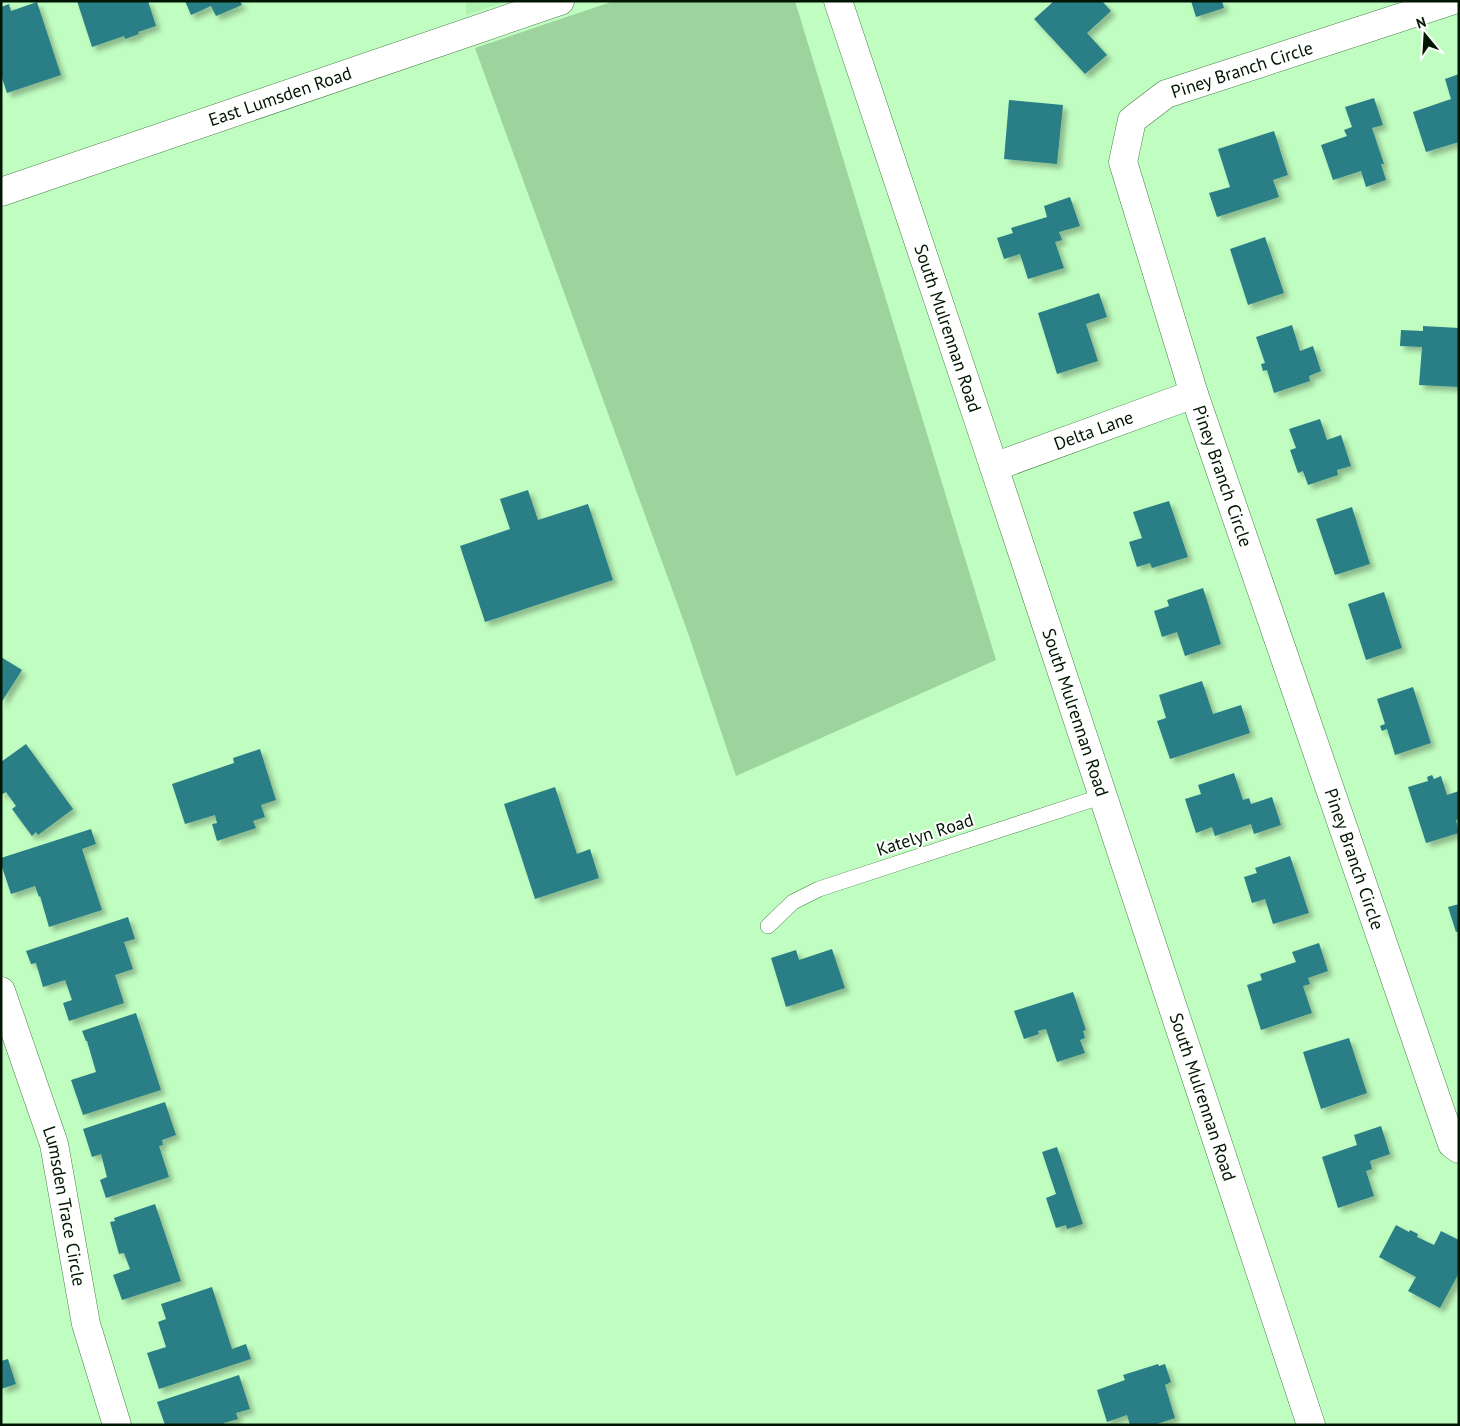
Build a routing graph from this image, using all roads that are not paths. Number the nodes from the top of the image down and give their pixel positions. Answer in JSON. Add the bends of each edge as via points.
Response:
{"nodes":[{"id":1,"x":560,"y":1,"type":"edge"},
{"id":2,"x":838,"y":1,"type":"edge"},
{"id":3,"x":1452,"y":1,"type":"edge"},
{"id":4,"x":1,"y":192,"type":"edge"},
{"id":5,"x":1194,"y":394,"type":"junction"},
{"id":6,"x":994,"y":466,"type":"junction"},
{"id":7,"x":1103,"y":796,"type":"junction"},
{"id":8,"x":768,"y":926,"type":"dead end"},
{"id":9,"x":1,"y":991,"type":"edge"},
{"id":10,"x":1459,"y":1149,"type":"edge"},
{"id":11,"x":117,"y":1425,"type":"edge"},
{"id":12,"x":1310,"y":1425,"type":"edge"}],
"edges":[{"from":1,"to":4,"type":"street","name":"East Lumsden Road"},
{"from":2,"to":6,"type":"street","name":"South Mulrennan Road"},
{"from":3,"to":5,"type":"street","name":"Piney Branch Circle","via":[[1166,94],[1132,120],[1123,162]]},
{"from":5,"to":6,"type":"street","name":"Delta Lane"},
{"from":5,"to":10,"type":"street","name":"Piney Branch Circle","via":[[1452,1144]]},
{"from":6,"to":7,"type":"street","name":"South Mulrennan Road"},
{"from":7,"to":8,"type":"lane","name":"Katelyn Road","via":[[819,889],[792,902]]},
{"from":7,"to":12,"type":"street","name":"South Mulrennan Road"},
{"from":9,"to":11,"type":"street","name":"Lumsden Trace Circle","via":[[54,1144],[86,1324]]}]}
